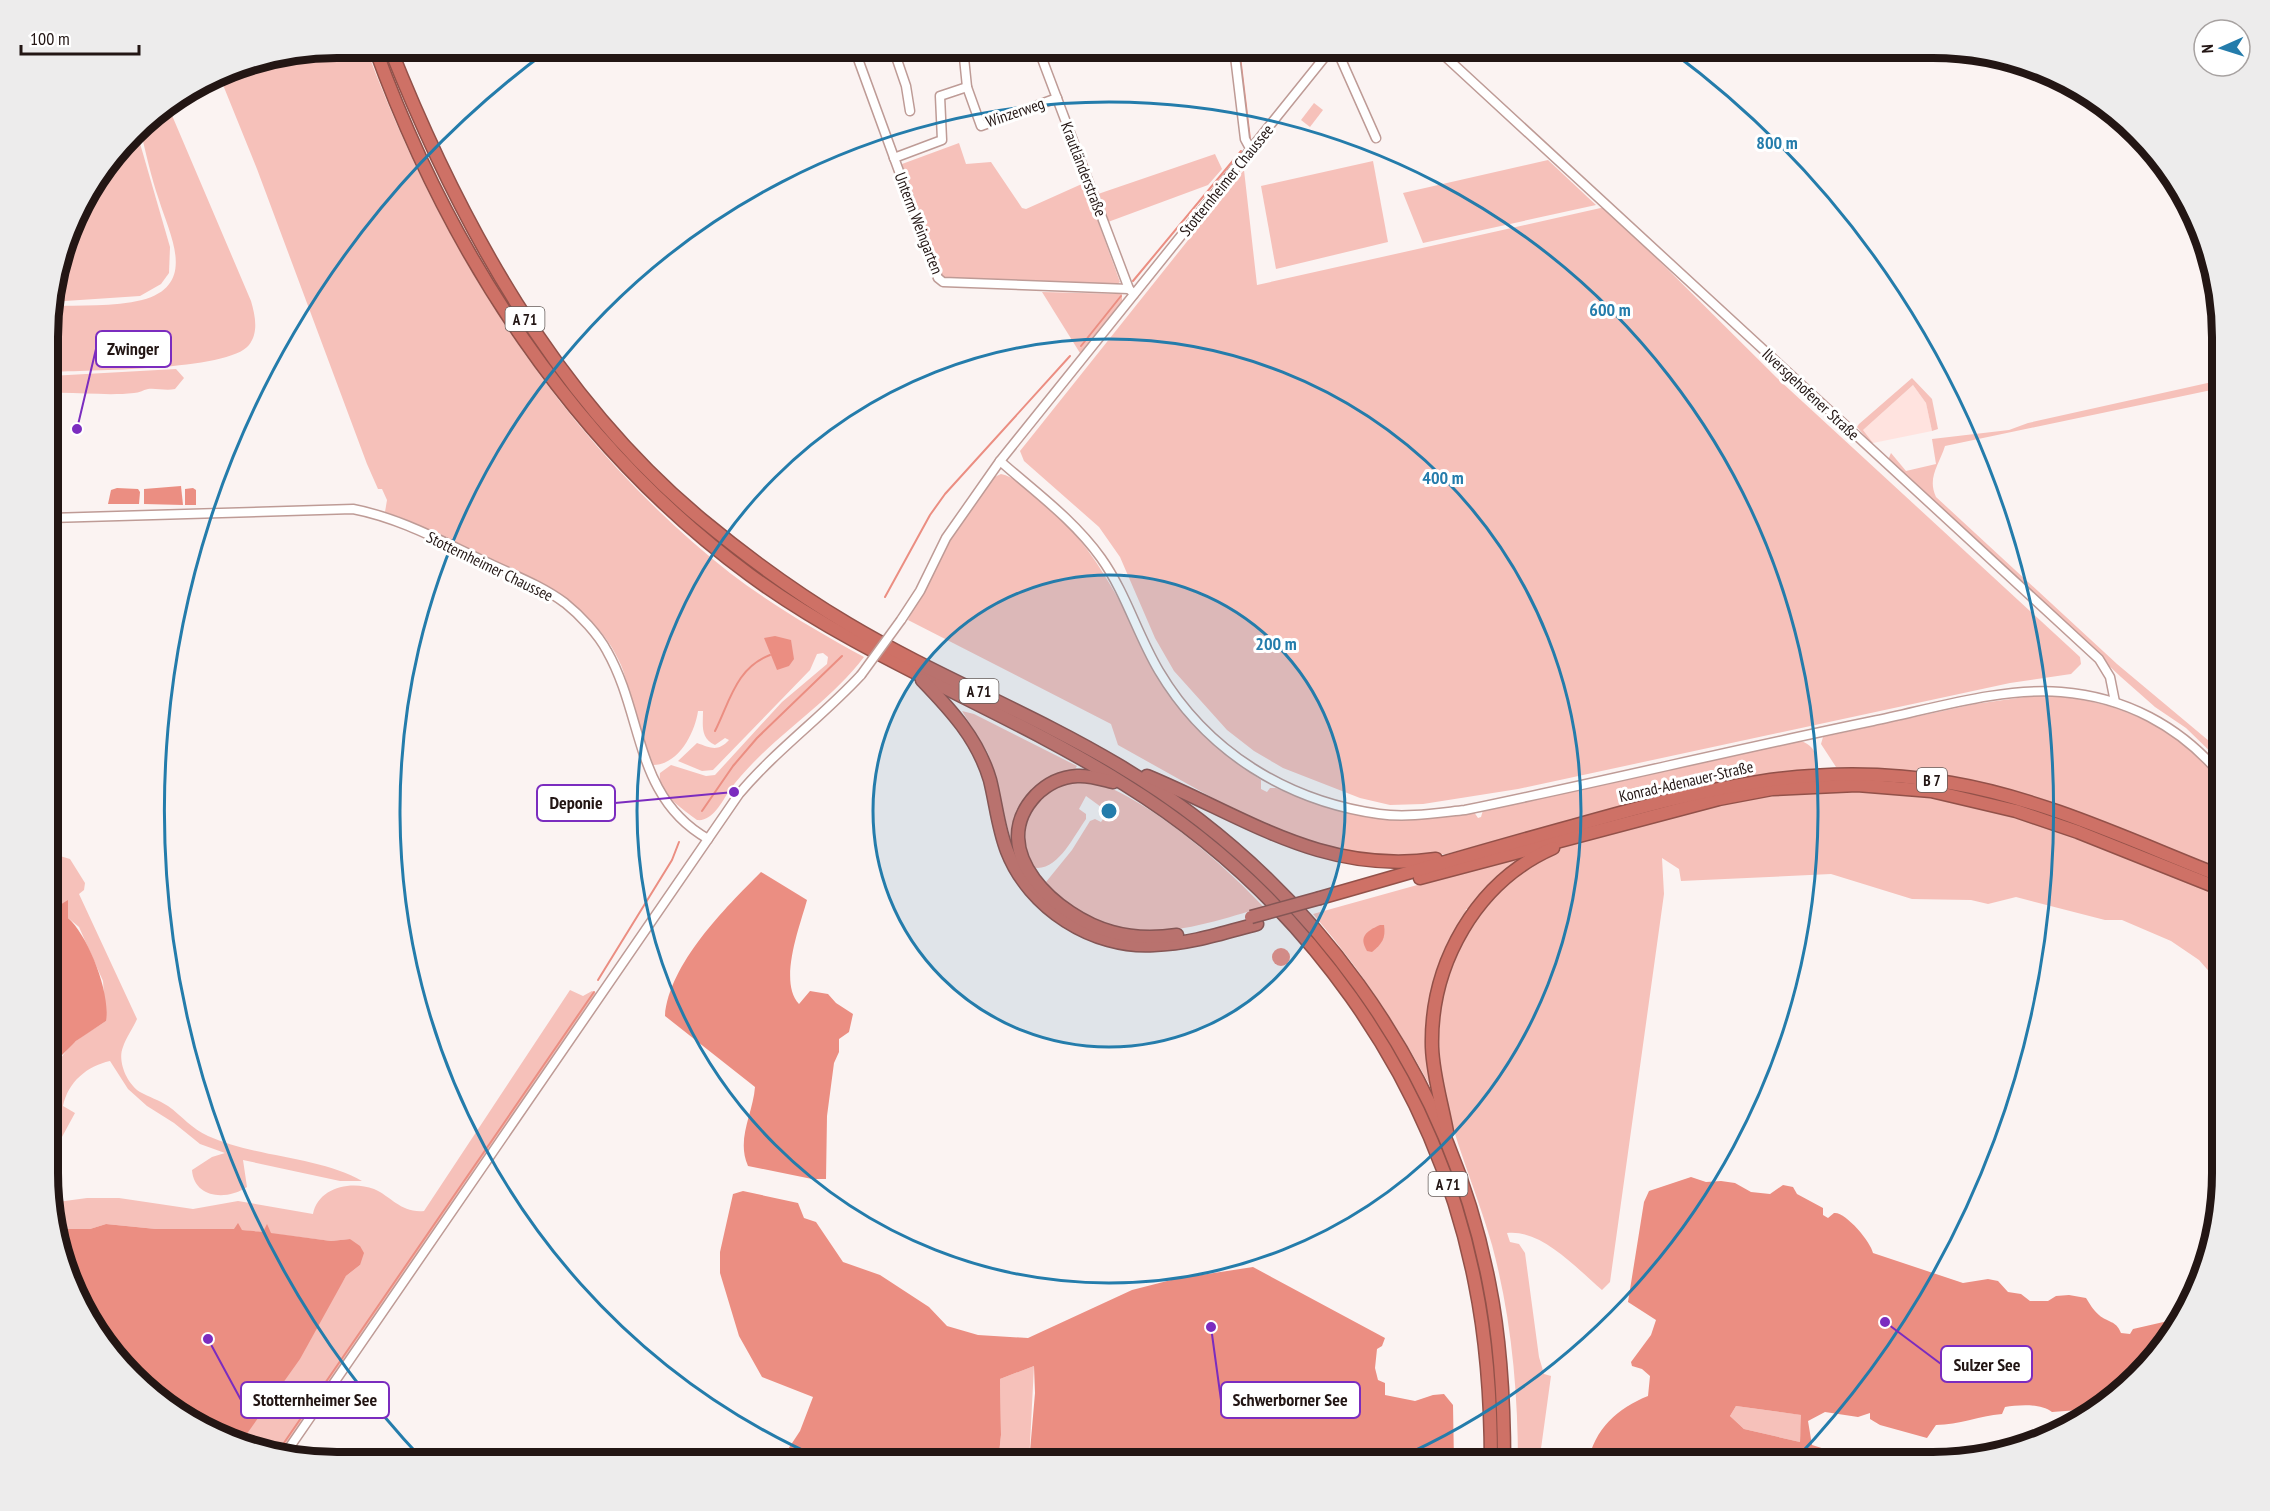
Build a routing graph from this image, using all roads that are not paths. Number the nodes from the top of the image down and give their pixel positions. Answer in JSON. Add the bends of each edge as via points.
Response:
{"nodes":[{"id":1,"x":379,"y":58,"type":"edge"},
{"id":2,"x":394,"y":58,"type":"edge"},
{"id":3,"x":858,"y":58,"type":"edge"},
{"id":4,"x":896,"y":58,"type":"edge"},
{"id":5,"x":964,"y":58,"type":"edge"},
{"id":6,"x":1042,"y":58,"type":"edge"},
{"id":7,"x":1235,"y":58,"type":"edge"},
{"id":8,"x":1326,"y":58,"type":"edge"},
{"id":9,"x":1339,"y":58,"type":"edge"},
{"id":10,"x":1447,"y":58,"type":"edge"},
{"id":11,"x":967,"y":87,"type":"junction"},
{"id":12,"x":1057,"y":98,"type":"junction"},
{"id":13,"x":910,"y":111,"type":"dead end"},
{"id":14,"x":1376,"y":138,"type":"dead end"},
{"id":15,"x":1251,"y":150,"type":"junction"},
{"id":16,"x":894,"y":158,"type":"junction"},
{"id":17,"x":1132,"y":292,"type":"junction"},
{"id":18,"x":1000,"y":461,"type":"junction"},
{"id":19,"x":58,"y":518,"type":"edge"},
{"id":20,"x":914,"y":673,"type":"junction"},
{"id":21,"x":2115,"y":702,"type":"junction"},
{"id":22,"x":1117,"y":764,"type":"junction"},
{"id":23,"x":2212,"y":766,"type":"edge"},
{"id":24,"x":1125,"y":784,"type":"junction"},
{"id":25,"x":1582,"y":835,"type":"junction"},
{"id":26,"x":708,"y":839,"type":"junction"},
{"id":27,"x":1470,"y":855,"type":"junction"},
{"id":28,"x":2212,"y":873,"type":"edge"},
{"id":29,"x":2212,"y":885,"type":"edge"},
{"id":30,"x":1323,"y":901,"type":"junction"},
{"id":31,"x":1254,"y":921,"type":"junction"},
{"id":32,"x":1452,"y":1157,"type":"junction"},
{"id":33,"x":289,"y":1448,"type":"edge"},
{"id":34,"x":1491,"y":1452,"type":"edge"},
{"id":35,"x":1504,"y":1452,"type":"edge"}],
"edges":[{"from":1,"to":20,"type":"highway","number":"A 71","via":[[436,188],[486,281],[525,343],[592,429],[662,502],[750,575],[796,607]]},
{"from":2,"to":22,"type":"highway","number":"A 71","via":[[458,202],[498,275],[565,374],[645,468],[697,515],[802,595],[861,631]]},
{"from":3,"to":16,"type":"street","name":"Unterm Weingarten"},
{"from":4,"to":13,"type":"street"},
{"from":5,"to":11,"type":"street","name":"Winzerweg"},
{"from":6,"to":12,"type":"street","name":"Krautländerstraße"},
{"from":7,"to":15,"type":"street","via":[[1245,139]]},
{"from":8,"to":15,"type":"street","name":"Stotternheimer Chaussee"},
{"from":9,"to":14,"type":"street","name":"Stotternheimer Chaussee"},
{"from":10,"to":21,"type":"street","name":"Ilversgehofener Straße","via":[[2099,659],[2110,677]]},
{"from":11,"to":12,"type":"street","name":"Winzerweg","via":[[981,126]]},
{"from":11,"to":16,"type":"street","via":[[940,96],[942,140]]},
{"from":12,"to":17,"type":"street","name":"Krautländerstraße"},
{"from":15,"to":17,"type":"street","name":"Stotternheimer Chaussee"},
{"from":16,"to":17,"type":"street","name":"Unterm Weingarten","via":[[938,278],[943,282]]},
{"from":17,"to":18,"type":"street","name":"Stotternheimer Chaussee"},
{"from":18,"to":21,"type":"street","via":[[1072,522],[1101,558],[1160,672],[1214,740],[1249,768],[1282,787],[1346,808],[1409,815],[1465,810],[2030,690]]},
{"from":18,"to":26,"type":"street","name":"Stotternheimer Chaussee","bridge":true,"via":[[946,538],[920,591],[861,675],[757,772]]},
{"from":19,"to":26,"type":"street","name":"Stotternheimer Chaussee","via":[[353,509],[392,518],[540,587],[566,603],[606,649],[615,665],[657,790],[685,822]]},
{"from":20,"to":24,"type":"highway","number":"A 71","via":[[1025,728]]},
{"from":20,"to":31,"type":"highway","via":[[974,741],[990,780],[1007,851],[1026,885],[1053,912],[1089,933],[1132,945],[1152,946],[1201,939]]},
{"from":21,"to":23,"type":"street","via":[[2180,735]]},
{"from":22,"to":27,"type":"highway","via":[[1273,835],[1331,855],[1394,862]]},
{"from":22,"to":32,"type":"highway","number":"A 71","via":[[1219,834],[1268,876],[1313,926],[1385,1023],[1424,1093]]},
{"from":24,"to":31,"type":"highway","via":[[1090,776],[1065,777],[1041,790],[1031,801],[1022,816],[1020,852],[1046,894],[1084,921],[1133,936],[1174,936]]},
{"from":24,"to":34,"type":"highway","number":"A 71","via":[[1209,843],[1258,886],[1334,972],[1398,1069],[1440,1163],[1470,1256],[1487,1365]]},
{"from":25,"to":29,"type":"highway","name":"Konrad-Adenauer-Straße","number":"B 7","via":[[1746,793],[1800,787],[1886,786],[1954,795],[2016,811]]},
{"from":25,"to":30,"type":"highway"},
{"from":25,"to":32,"type":"highway","via":[[1540,854],[1506,877],[1470,916],[1448,958],[1435,1006],[1432,1049]]},
{"from":26,"to":33,"type":"street","name":"Stotternheimer Chaussee"},
{"from":27,"to":28,"type":"highway","name":"Konrad-Adenauer-Straße","number":"B 7","via":[[1717,787],[1798,775],[1856,774],[1929,779],[2019,800]]},
{"from":27,"to":30,"type":"highway"},
{"from":30,"to":31,"type":"highway","bridge":true},
{"from":32,"to":35,"type":"highway","number":"A 71","via":[[1475,1225],[1492,1301],[1502,1376]]}]}
